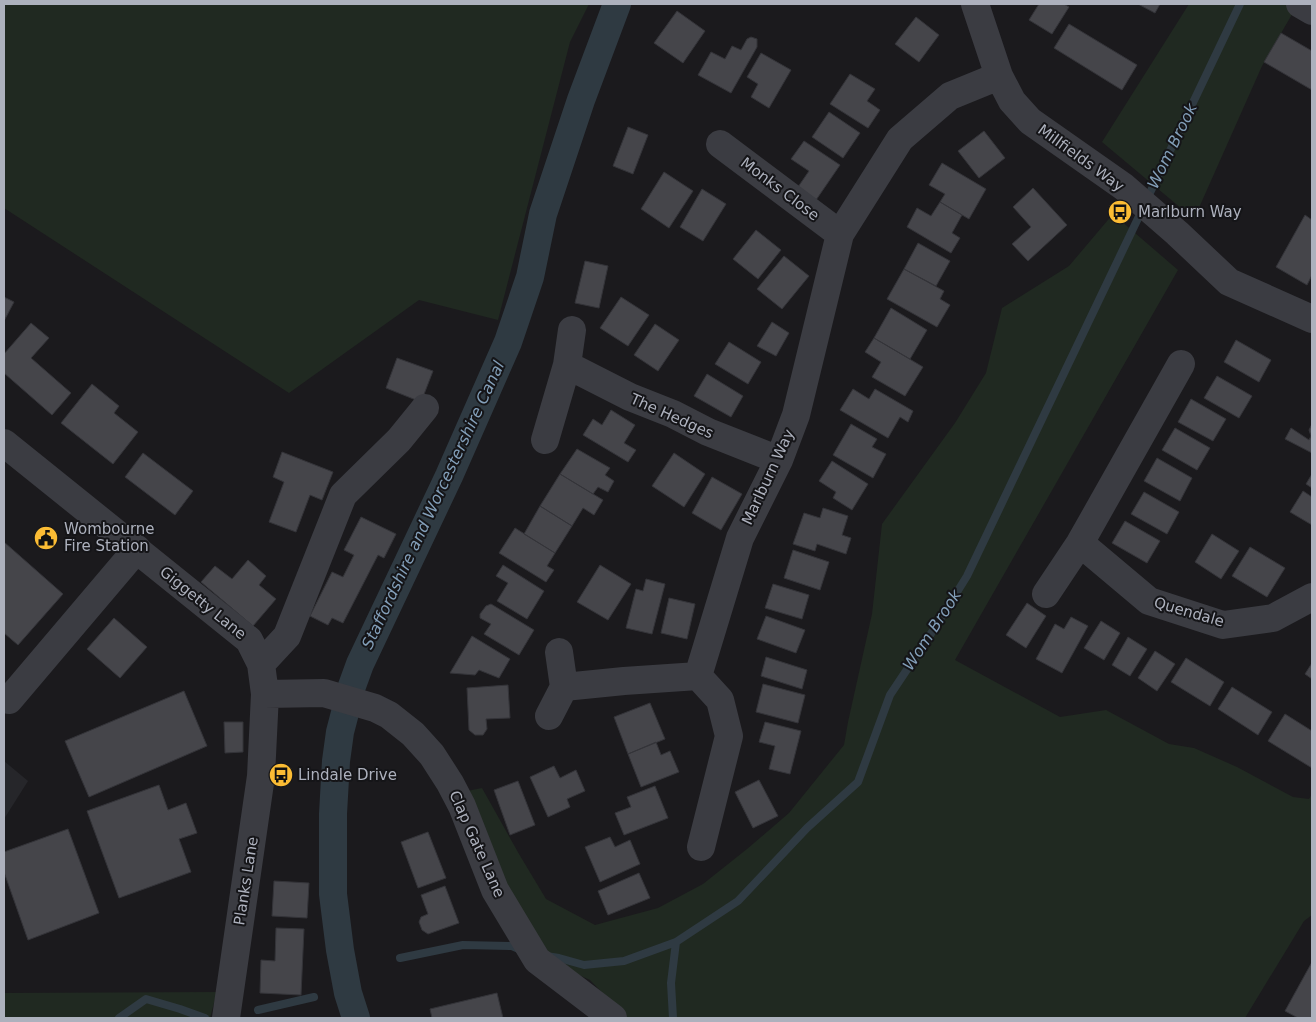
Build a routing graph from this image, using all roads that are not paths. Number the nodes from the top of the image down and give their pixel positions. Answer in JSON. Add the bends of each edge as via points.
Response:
{"nodes":[{"id":1,"x":975,"y":4,"type":"edge"},
{"id":2,"x":1300,"y":4,"type":"edge"},
{"id":3,"x":1312,"y":11,"type":"edge"},
{"id":4,"x":999,"y":76,"type":"junction"},
{"id":5,"x":720,"y":144,"type":"dead end"},
{"id":6,"x":840,"y":234,"type":"junction"},
{"id":7,"x":1312,"y":319,"type":"edge"},
{"id":8,"x":572,"y":330,"type":"dead end"},
{"id":9,"x":1181,"y":364,"type":"dead end"},
{"id":10,"x":567,"y":365,"type":"junction"},
{"id":11,"x":425,"y":408,"type":"dead end"},
{"id":12,"x":545,"y":440,"type":"dead end"},
{"id":13,"x":4,"y":443,"type":"edge"},
{"id":14,"x":780,"y":460,"type":"junction"},
{"id":15,"x":1080,"y":544,"type":"junction"},
{"id":16,"x":137,"y":549,"type":"junction"},
{"id":17,"x":1046,"y":594,"type":"dead end"},
{"id":18,"x":1312,"y":596,"type":"edge"},
{"id":19,"x":559,"y":652,"type":"dead end"},
{"id":20,"x":262,"y":664,"type":"junction"},
{"id":21,"x":698,"y":676,"type":"junction"},
{"id":22,"x":564,"y":687,"type":"junction"},
{"id":23,"x":264,"y":694,"type":"junction"},
{"id":24,"x":9,"y":700,"type":"dead end"},
{"id":25,"x":549,"y":716,"type":"dead end"},
{"id":26,"x":263,"y":744,"type":"joint"},
{"id":27,"x":701,"y":847,"type":"dead end"},
{"id":28,"x":226,"y":1018,"type":"edge"},
{"id":29,"x":613,"y":1018,"type":"edge"}],
"edges":[{"from":1,"to":4,"type":"street","name":"Millfields Way"},
{"from":2,"to":3,"type":"street"},
{"from":4,"to":6,"type":"street","name":"Marlburn Way","via":[[950,96],[900,139]]},
{"from":4,"to":7,"type":"street","name":"Millfields Way","via":[[1012,101],[1030,121],[1124,187],[1229,282]]},
{"from":5,"to":6,"type":"street","name":"Monks Close"},
{"from":6,"to":14,"type":"street","name":"Marlburn Way","via":[[796,415]]},
{"from":8,"to":10,"type":"street"},
{"from":9,"to":15,"type":"street"},
{"from":10,"to":12,"type":"street"},
{"from":10,"to":14,"type":"street","name":"The Hedges","via":[[708,432]]},
{"from":11,"to":20,"type":"street","via":[[399,440],[343,495],[287,636]]},
{"from":13,"to":16,"type":"street","name":"Giggetty Lane"},
{"from":14,"to":21,"type":"street","name":"Marlburn Way","via":[[740,538]]},
{"from":15,"to":17,"type":"street"},
{"from":15,"to":18,"type":"street","name":"Quendale","via":[[1149,601],[1223,625],[1273,618]]},
{"from":16,"to":20,"type":"street","name":"Giggetty Lane","via":[[248,640]]},
{"from":16,"to":24,"type":"street"},
{"from":19,"to":22,"type":"street"},
{"from":20,"to":23,"type":"street","name":"Giggetty Lane"},
{"from":21,"to":22,"type":"street"},
{"from":21,"to":27,"type":"street","via":[[720,700],[729,736]]},
{"from":22,"to":25,"type":"street"},
{"from":23,"to":26,"type":"street","name":"Giggetty Lane"},
{"from":23,"to":29,"type":"street","name":"Clap Gate Lane","via":[[324,693],[375,708],[413,734],[432,755],[450,783],[495,890],[537,960]]},
{"from":26,"to":28,"type":"street","name":"Planks Lane"}]}
